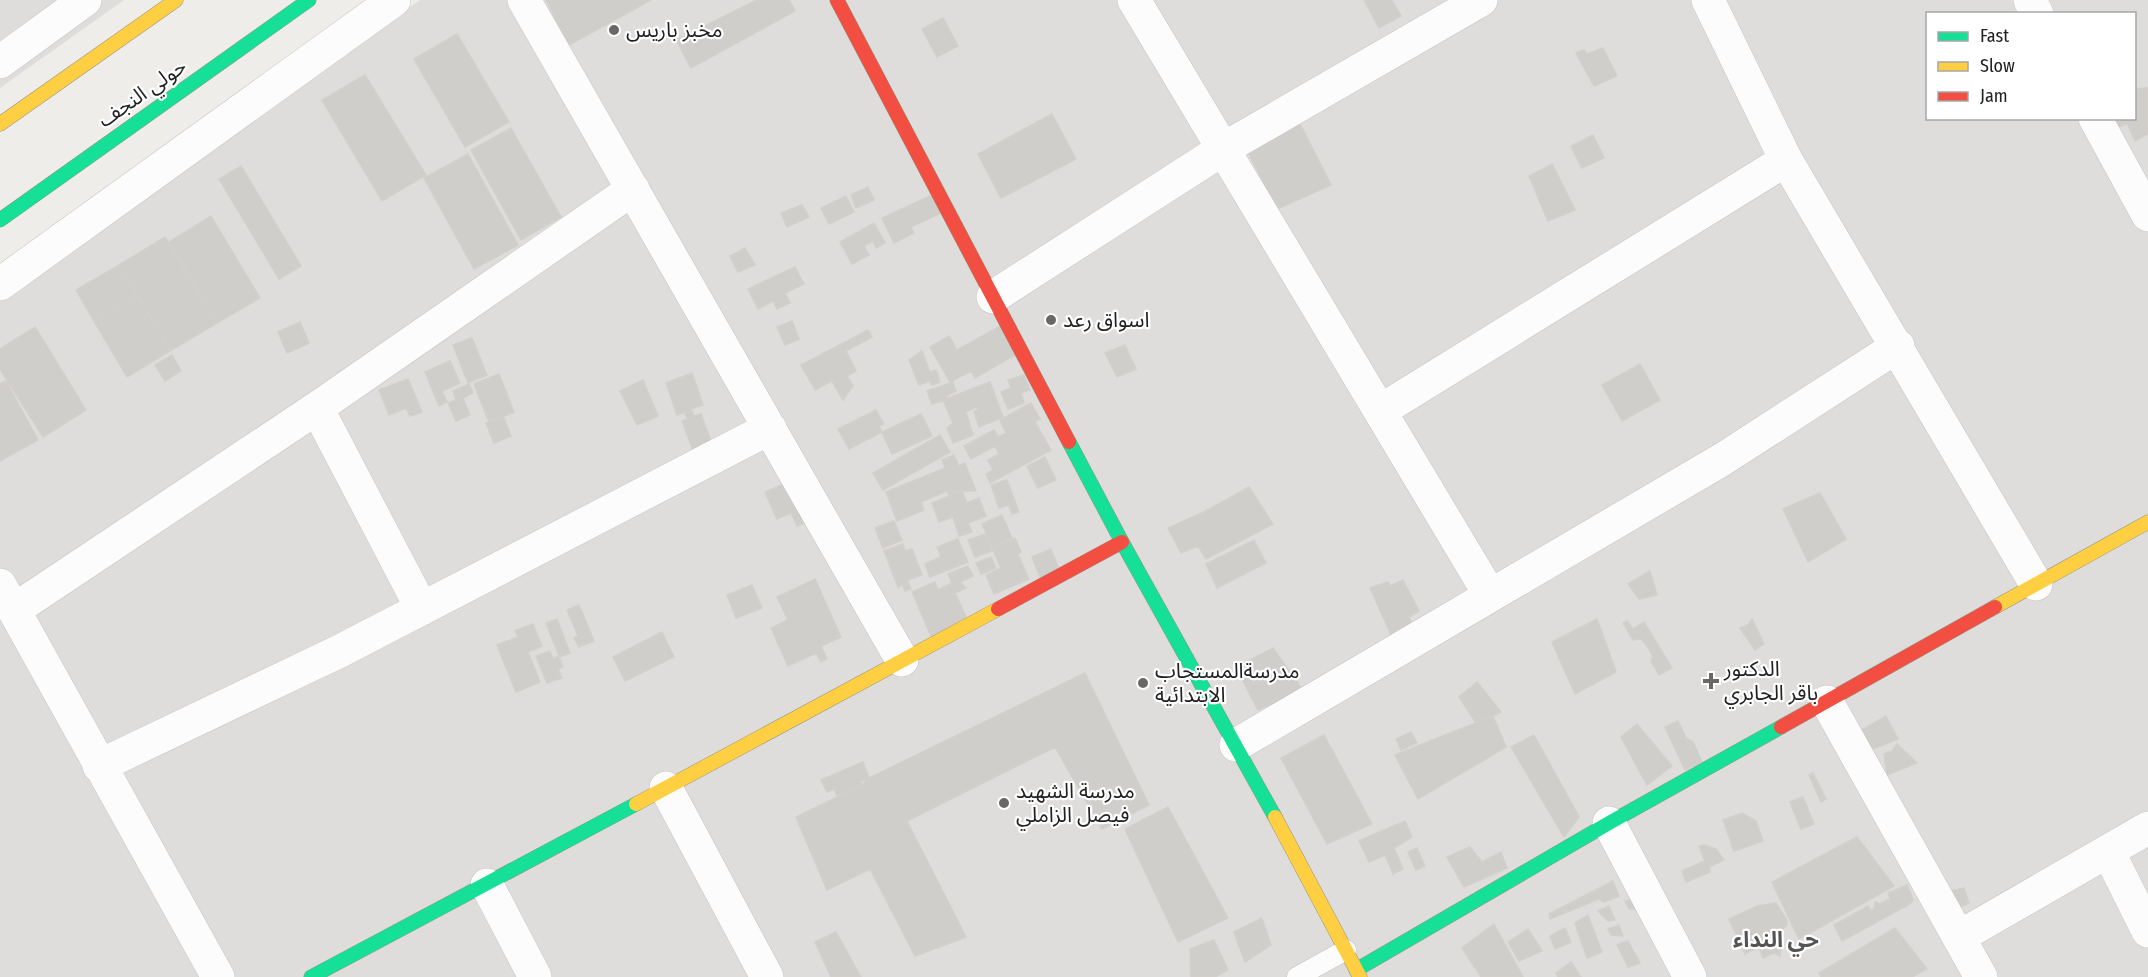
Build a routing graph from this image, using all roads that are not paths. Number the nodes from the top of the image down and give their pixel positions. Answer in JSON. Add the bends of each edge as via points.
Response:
{"nodes":[{"id":1,"x":85,"y":0,"type":"edge"},
{"id":2,"x":176,"y":0,"type":"edge"},
{"id":3,"x":309,"y":0,"type":"edge"},
{"id":4,"x":394,"y":0,"type":"edge"},
{"id":5,"x":524,"y":0,"type":"edge"},
{"id":6,"x":837,"y":0,"type":"edge"},
{"id":7,"x":1134,"y":0,"type":"edge"},
{"id":8,"x":1481,"y":0,"type":"edge"},
{"id":9,"x":1708,"y":0,"type":"edge"},
{"id":10,"x":0,"y":62,"type":"edge"},
{"id":11,"x":2096,"y":120,"type":"edge"},
{"id":12,"x":0,"y":124,"type":"edge"},
{"id":13,"x":1223,"y":149,"type":"junction"},
{"id":14,"x":1786,"y":160,"type":"junction"},
{"id":15,"x":633,"y":189,"type":"junction"},
{"id":16,"x":2147,"y":210,"type":"edge"},
{"id":17,"x":0,"y":220,"type":"edge"},
{"id":18,"x":0,"y":284,"type":"edge"},
{"id":19,"x":993,"y":297,"type":"junction"},
{"id":20,"x":1898,"y":346,"type":"junction"},
{"id":21,"x":317,"y":408,"type":"junction"},
{"id":22,"x":1380,"y":411,"type":"junction"},
{"id":23,"x":770,"y":428,"type":"junction"},
{"id":24,"x":2148,"y":522,"type":"edge"},
{"id":25,"x":1122,"y":542,"type":"junction"},
{"id":26,"x":2036,"y":584,"type":"junction"},
{"id":27,"x":1490,"y":595,"type":"junction"},
{"id":28,"x":7,"y":597,"type":"edge"},
{"id":29,"x":422,"y":609,"type":"junction"},
{"id":30,"x":902,"y":660,"type":"junction"},
{"id":31,"x":1827,"y":702,"type":"junction"},
{"id":32,"x":1236,"y":745,"type":"junction"},
{"id":33,"x":99,"y":766,"type":"junction"},
{"id":34,"x":666,"y":788,"type":"junction"},
{"id":35,"x":1609,"y":823,"type":"junction"},
{"id":36,"x":2148,"y":828,"type":"edge"},
{"id":37,"x":2108,"y":851,"type":"junction"},
{"id":38,"x":487,"y":885,"type":"junction"},
{"id":39,"x":2148,"y":931,"type":"edge"},
{"id":40,"x":1959,"y":937,"type":"junction"},
{"id":41,"x":1346,"y":950,"type":"junction"},
{"id":42,"x":1358,"y":973,"type":"edge"},
{"id":43,"x":218,"y":977,"type":"edge"},
{"id":44,"x":311,"y":977,"type":"edge"},
{"id":45,"x":535,"y":977,"type":"edge"},
{"id":46,"x":767,"y":977,"type":"edge"},
{"id":47,"x":1298,"y":977,"type":"edge"},
{"id":48,"x":1690,"y":977,"type":"edge"},
{"id":49,"x":1981,"y":977,"type":"edge"}],
"edges":[{"from":1,"to":10,"type":"street"},
{"from":2,"to":12,"type":"street"},
{"from":3,"to":17,"type":"street","name":"حولي النجف"},
{"from":4,"to":18,"type":"street"},
{"from":5,"to":15,"type":"street"},
{"from":6,"to":19,"type":"street"},
{"from":7,"to":13,"type":"street"},
{"from":8,"to":13,"type":"street"},
{"from":9,"to":14,"type":"street"},
{"from":11,"to":16,"type":"street"},
{"from":13,"to":19,"type":"street"},
{"from":13,"to":22,"type":"street"},
{"from":14,"to":20,"type":"street"},
{"from":14,"to":22,"type":"street"},
{"from":15,"to":21,"type":"street"},
{"from":15,"to":23,"type":"street"},
{"from":19,"to":25,"type":"street"},
{"from":20,"to":26,"type":"street"},
{"from":20,"to":27,"type":"street","via":[[1723,459]]},
{"from":21,"to":28,"type":"street"},
{"from":21,"to":29,"type":"street"},
{"from":22,"to":27,"type":"street"},
{"from":23,"to":29,"type":"street"},
{"from":23,"to":30,"type":"street"},
{"from":24,"to":26,"type":"street"},
{"from":25,"to":30,"type":"street"},
{"from":25,"to":32,"type":"street"},
{"from":26,"to":31,"type":"street"},
{"from":27,"to":32,"type":"street"},
{"from":28,"to":33,"type":"street"},
{"from":29,"to":33,"type":"street"},
{"from":30,"to":34,"type":"street"},
{"from":31,"to":35,"type":"street"},
{"from":31,"to":40,"type":"street"},
{"from":32,"to":41,"type":"street"},
{"from":33,"to":43,"type":"street"},
{"from":34,"to":38,"type":"street"},
{"from":34,"to":46,"type":"street"},
{"from":35,"to":42,"type":"street"},
{"from":35,"to":48,"type":"street"},
{"from":36,"to":37,"type":"street"},
{"from":37,"to":39,"type":"street"},
{"from":37,"to":40,"type":"street"},
{"from":38,"to":44,"type":"street"},
{"from":38,"to":45,"type":"street"},
{"from":40,"to":49,"type":"street"},
{"from":41,"to":42,"type":"street"},
{"from":41,"to":47,"type":"lane"}]}
